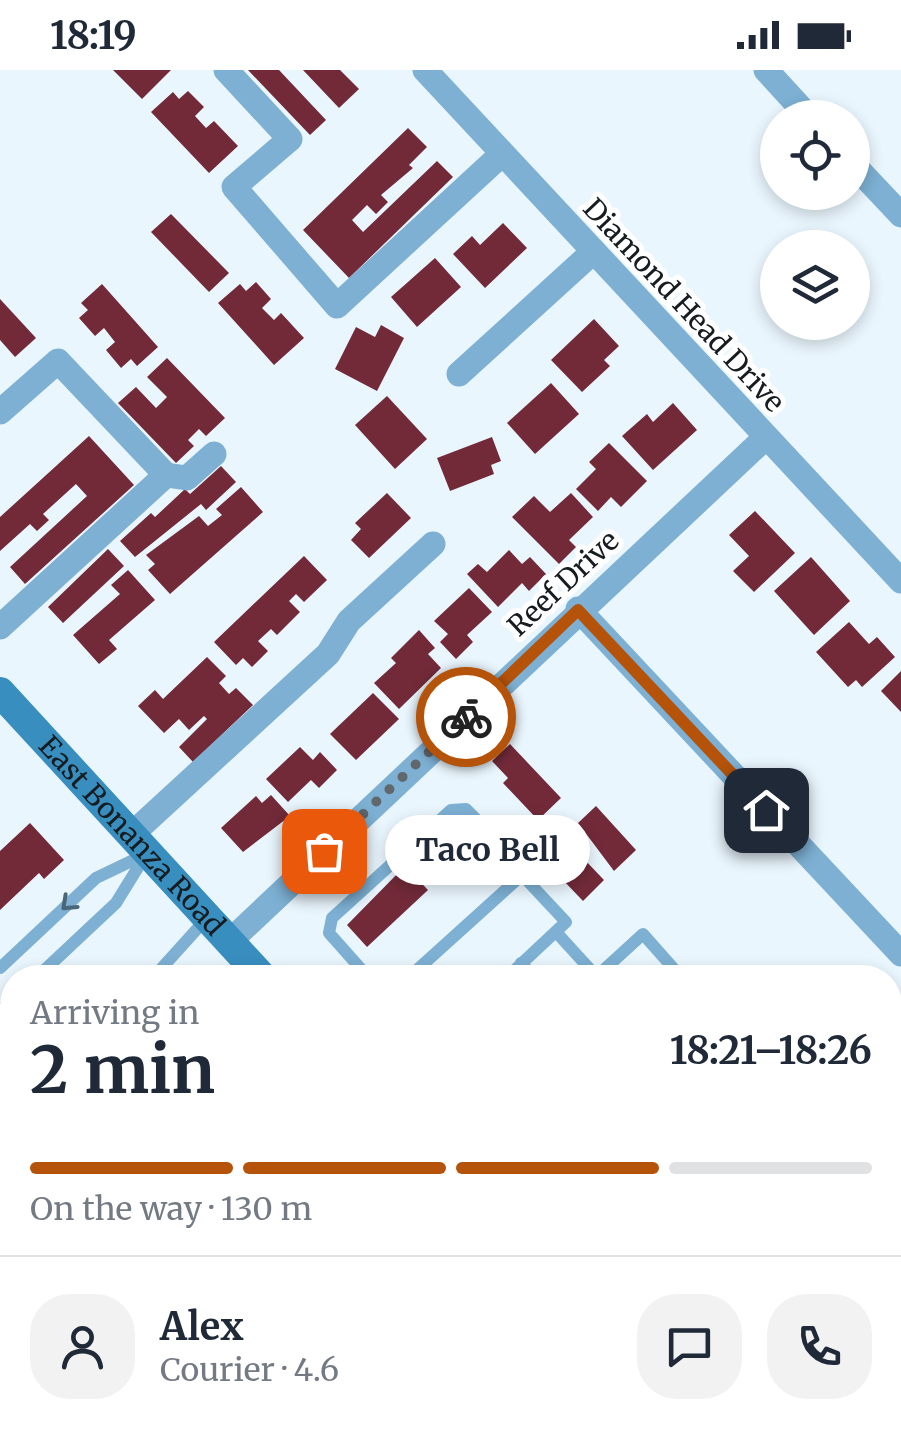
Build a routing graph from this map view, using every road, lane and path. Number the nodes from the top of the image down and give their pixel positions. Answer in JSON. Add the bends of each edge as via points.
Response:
{"nodes":[{"id":1,"x":226,"y":70,"type":"edge"},
{"id":2,"x":425,"y":70,"type":"edge"},
{"id":3,"x":766,"y":70,"type":"edge"},
{"id":4,"x":794,"y":100,"type":"edge"},
{"id":5,"x":502,"y":154,"type":"junction"},
{"id":6,"x":870,"y":182,"type":"edge"},
{"id":7,"x":901,"y":214,"type":"edge"},
{"id":8,"x":593,"y":252,"type":"junction"},
{"id":9,"x":459,"y":374,"type":"dead end"},
{"id":10,"x":0,"y":412,"type":"edge"},
{"id":11,"x":766,"y":437,"type":"junction"},
{"id":12,"x":214,"y":454,"type":"dead end"},
{"id":13,"x":166,"y":475,"type":"junction"},
{"id":14,"x":433,"y":544,"type":"dead end"},
{"id":15,"x":901,"y":581,"type":"edge"},
{"id":16,"x":578,"y":610,"type":"junction"},
{"id":17,"x":0,"y":627,"type":"edge"},
{"id":18,"x":0,"y":692,"type":"edge"},
{"id":19,"x":138,"y":845,"type":"junction"},
{"id":20,"x":522,"y":875,"type":"junction"},
{"id":21,"x":207,"y":918,"type":"junction"},
{"id":22,"x":556,"y":932,"type":"junction"},
{"id":23,"x":230,"y":942,"type":"junction"},
{"id":24,"x":901,"y":954,"type":"edge"},
{"id":25,"x":521,"y":964,"type":"edge"},
{"id":26,"x":3,"y":965,"type":"edge"},
{"id":27,"x":50,"y":965,"type":"edge"},
{"id":28,"x":165,"y":965,"type":"edge"},
{"id":29,"x":250,"y":965,"type":"edge"},
{"id":30,"x":357,"y":965,"type":"edge"},
{"id":31,"x":422,"y":965,"type":"edge"},
{"id":32,"x":586,"y":965,"type":"edge"},
{"id":33,"x":610,"y":965,"type":"edge"},
{"id":34,"x":670,"y":965,"type":"edge"}],
"edges":[{"from":1,"to":5,"type":"street","via":[[290,139],[234,187],[338,306]]},
{"from":2,"to":5,"type":"street","name":"Diamond Head Drive"},
{"from":3,"to":4,"type":"street"},
{"from":5,"to":8,"type":"street","name":"Diamond Head Drive"},
{"from":6,"to":7,"type":"street"},
{"from":8,"to":9,"type":"street"},
{"from":8,"to":11,"type":"street","name":"Diamond Head Drive"},
{"from":10,"to":13,"type":"street","via":[[58,361]]},
{"from":11,"to":15,"type":"street","name":"Diamond Head Drive"},
{"from":11,"to":16,"type":"street","name":"Reef Drive"},
{"from":12,"to":13,"type":"street","via":[[187,478]]},
{"from":13,"to":17,"type":"street"},
{"from":14,"to":19,"type":"street","via":[[349,621],[328,654]]},
{"from":16,"to":23,"type":"street","name":"Reef Drive"},
{"from":16,"to":24,"type":"street"},
{"from":18,"to":19,"type":"main road","name":"East Bonanza Road"},
{"from":19,"to":21,"type":"main road","name":"East Bonanza Road"},
{"from":19,"to":26,"type":"lane","one_way":true},
{"from":19,"to":27,"type":"lane","via":[[116,903]]},
{"from":20,"to":22,"type":"lane","via":[[566,922]]},
{"from":20,"to":30,"type":"lane","via":[[466,809],[451,810],[332,918],[329,933]]},
{"from":20,"to":31,"type":"lane"},
{"from":21,"to":23,"type":"main road","name":"East Bonanza Road"},
{"from":21,"to":28,"type":"lane"},
{"from":22,"to":25,"type":"lane"},
{"from":22,"to":32,"type":"lane"},
{"from":23,"to":29,"type":"main road","name":"East Bonanza Road"},
{"from":33,"to":34,"type":"lane","via":[[643,934]]}]}
